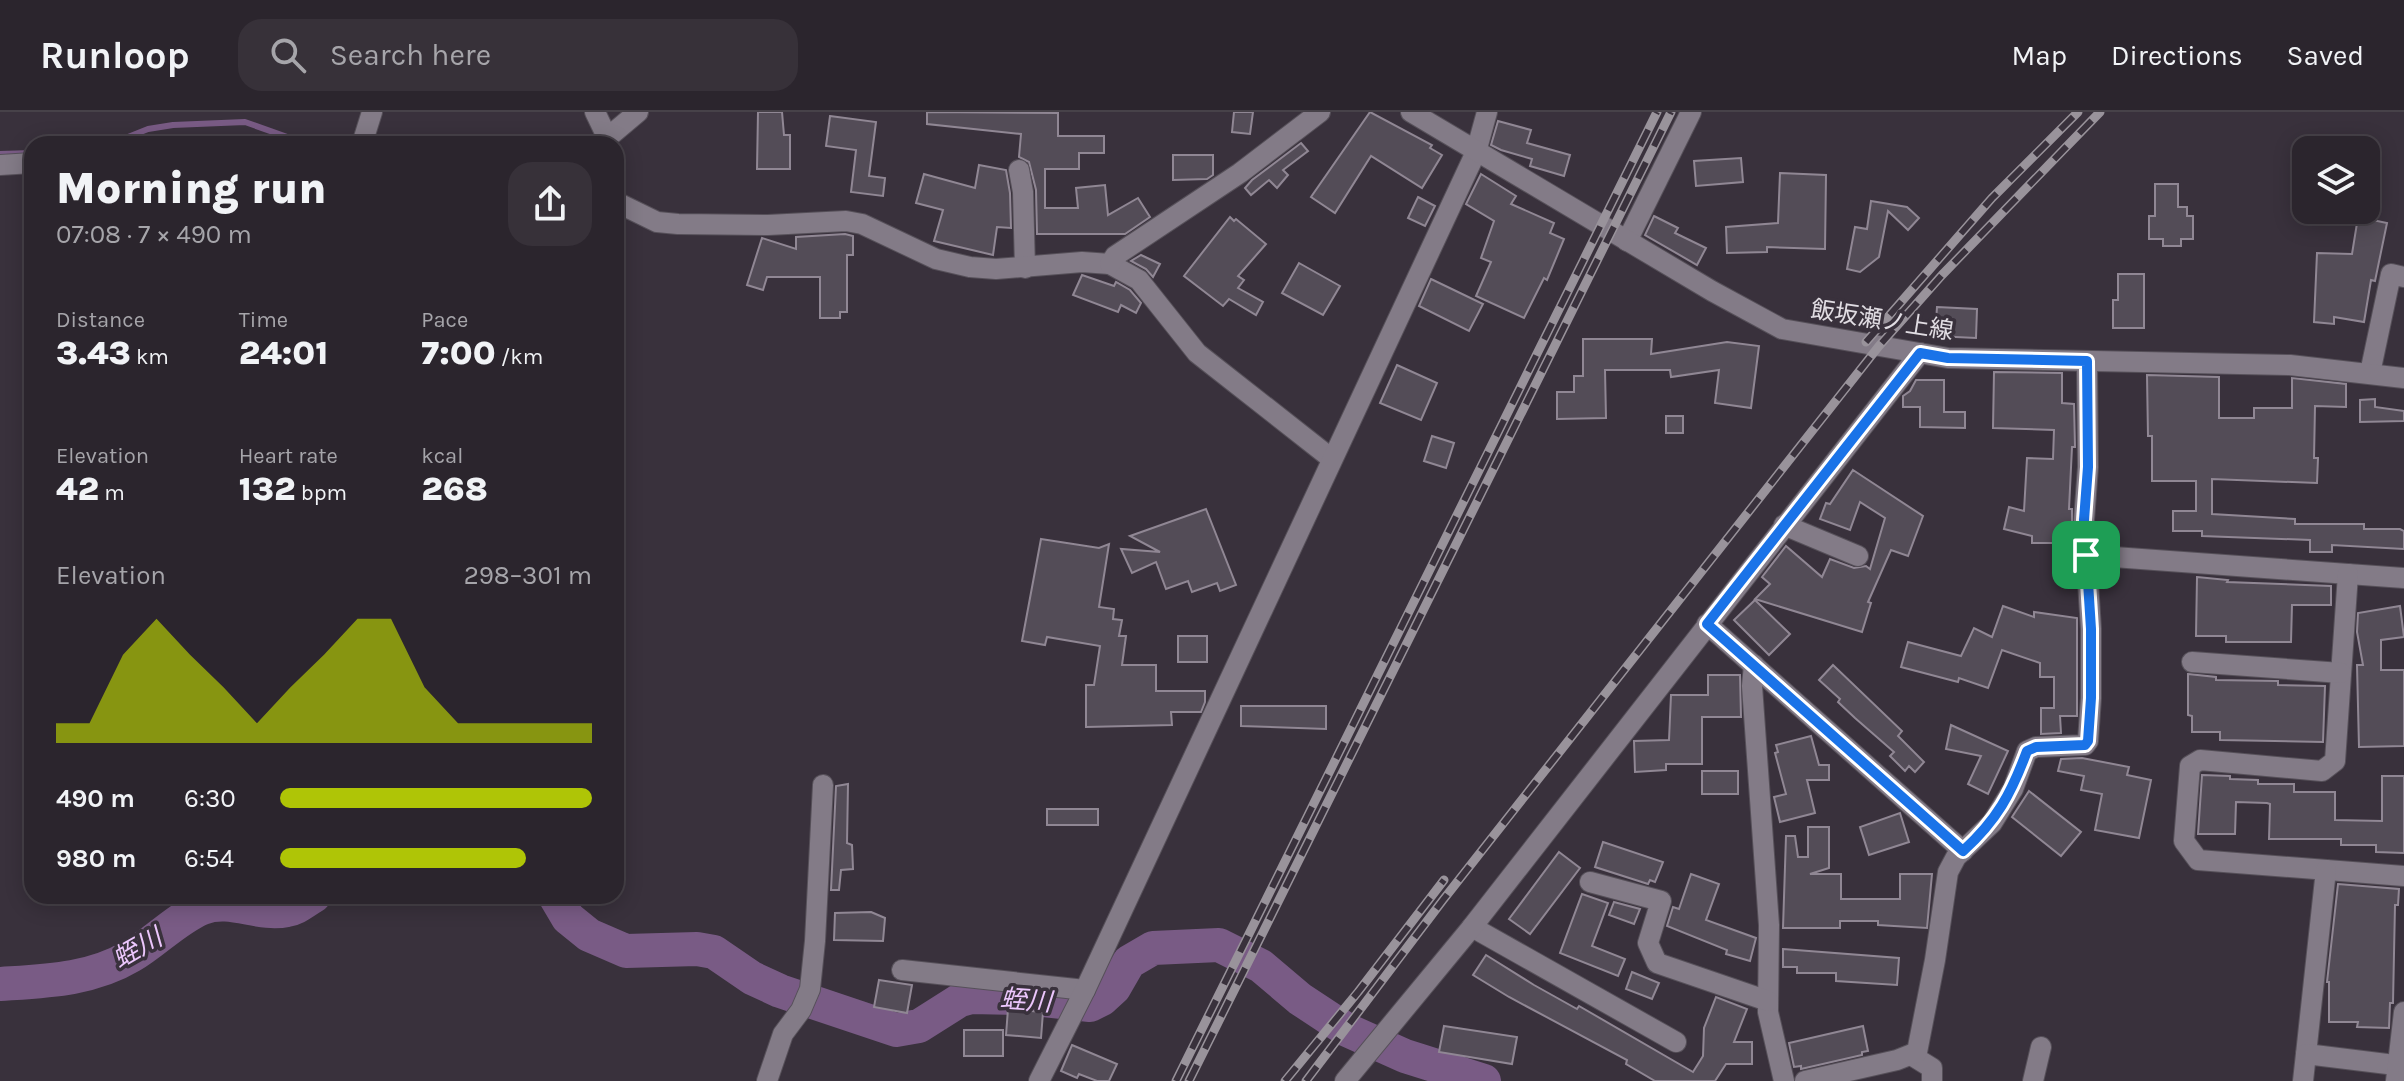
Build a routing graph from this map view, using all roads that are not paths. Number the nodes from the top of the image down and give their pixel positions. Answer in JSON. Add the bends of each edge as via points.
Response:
{"nodes":[{"id":1,"x":372,"y":112,"type":"edge"},
{"id":2,"x":595,"y":112,"type":"edge"},
{"id":3,"x":638,"y":112,"type":"edge"},
{"id":4,"x":1320,"y":112,"type":"edge"},
{"id":5,"x":1411,"y":112,"type":"edge"},
{"id":6,"x":1487,"y":112,"type":"edge"},
{"id":7,"x":1691,"y":112,"type":"edge"},
{"id":8,"x":364,"y":136,"type":"edge"},
{"id":9,"x":602,"y":136,"type":"edge"},
{"id":10,"x":608,"y":136,"type":"edge"},
{"id":11,"x":1476,"y":152,"type":"junction"},
{"id":12,"x":24,"y":164,"type":"edge"},
{"id":13,"x":0,"y":165,"type":"edge"},
{"id":14,"x":1019,"y":170,"type":"dead end"},
{"id":15,"x":624,"y":206,"type":"edge"},
{"id":16,"x":1627,"y":241,"type":"junction"},
{"id":17,"x":1110,"y":264,"type":"junction"},
{"id":18,"x":1025,"y":268,"type":"junction"},
{"id":19,"x":2404,"y":277,"type":"edge"},
{"id":20,"x":1920,"y":353,"type":"junction"},
{"id":21,"x":2087,"y":361,"type":"junction"},
{"id":22,"x":2370,"y":373,"type":"junction"},
{"id":23,"x":2404,"y":378,"type":"edge"},
{"id":24,"x":1332,"y":459,"type":"junction"},
{"id":25,"x":1784,"y":525,"type":"junction"},
{"id":26,"x":2086,"y":555,"type":"junction"},
{"id":27,"x":1858,"y":556,"type":"dead end"},
{"id":28,"x":2348,"y":574,"type":"junction"},
{"id":29,"x":2404,"y":578,"type":"edge"},
{"id":30,"x":1707,"y":624,"type":"junction"},
{"id":31,"x":2192,"y":662,"type":"dead end"},
{"id":32,"x":1754,"y":665,"type":"junction"},
{"id":33,"x":2341,"y":673,"type":"junction"},
{"id":34,"x":823,"y":785,"type":"dead end"},
{"id":35,"x":1963,"y":851,"type":"junction"},
{"id":36,"x":2326,"y":870,"type":"junction"},
{"id":37,"x":2404,"y":876,"type":"edge"},
{"id":38,"x":1590,"y":882,"type":"dead end"},
{"id":39,"x":1472,"y":927,"type":"junction"},
{"id":40,"x":902,"y":970,"type":"dead end"},
{"id":41,"x":1083,"y":993,"type":"junction"},
{"id":42,"x":1768,"y":1001,"type":"junction"},
{"id":43,"x":2404,"y":1012,"type":"edge"},
{"id":44,"x":1676,"y":1042,"type":"dead end"},
{"id":45,"x":2041,"y":1047,"type":"dead end"},
{"id":46,"x":2306,"y":1054,"type":"junction"},
{"id":47,"x":1911,"y":1055,"type":"junction"},
{"id":48,"x":2399,"y":1070,"type":"edge"},
{"id":49,"x":767,"y":1081,"type":"edge"},
{"id":50,"x":1039,"y":1081,"type":"edge"},
{"id":51,"x":1345,"y":1081,"type":"edge"},
{"id":52,"x":1784,"y":1081,"type":"edge"},
{"id":53,"x":1805,"y":1081,"type":"edge"},
{"id":54,"x":1932,"y":1081,"type":"edge"},
{"id":55,"x":2033,"y":1081,"type":"edge"},
{"id":56,"x":2303,"y":1081,"type":"edge"}],
"edges":[{"from":1,"to":8,"type":"street"},
{"from":2,"to":9,"type":"street"},
{"from":3,"to":10,"type":"street"},
{"from":4,"to":17,"type":"street"},
{"from":5,"to":11,"type":"street","name":"飯坂瀬ノ上線"},
{"from":6,"to":11,"type":"street"},
{"from":7,"to":16,"type":"street"},
{"from":11,"to":16,"type":"street","name":"飯坂瀬ノ上線"},
{"from":11,"to":24,"type":"street"},
{"from":12,"to":13,"type":"street"},
{"from":14,"to":18,"type":"street"},
{"from":15,"to":18,"type":"street","via":[[657,222],[678,224],[846,221],[936,259],[970,267]]},
{"from":16,"to":20,"type":"street","name":"飯坂瀬ノ上線","via":[[1782,329]]},
{"from":17,"to":18,"type":"street"},
{"from":17,"to":24,"type":"street","via":[[1139,280],[1197,353]]},
{"from":19,"to":22,"type":"street","via":[[2391,274]]},
{"from":20,"to":21,"type":"street","name":"飯坂瀬ノ上線"},
{"from":20,"to":25,"type":"street"},
{"from":21,"to":22,"type":"street","name":"飯坂瀬ノ上線","via":[[2290,365]]},
{"from":21,"to":26,"type":"street"},
{"from":22,"to":23,"type":"street","name":"飯坂瀬ノ上線"},
{"from":24,"to":41,"type":"street"},
{"from":25,"to":27,"type":"street"},
{"from":25,"to":30,"type":"street"},
{"from":26,"to":28,"type":"street"},
{"from":26,"to":35,"type":"street","via":[[2091,629],[2088,741],[2027,751],[2013,789],[1992,823]]},
{"from":28,"to":29,"type":"street"},
{"from":28,"to":33,"type":"street"},
{"from":30,"to":32,"type":"street"},
{"from":30,"to":39,"type":"street"},
{"from":31,"to":33,"type":"street"},
{"from":32,"to":35,"type":"street"},
{"from":32,"to":42,"type":"street","via":[[1769,925]]},
{"from":33,"to":36,"type":"street","via":[[2335,761],[2322,771],[2200,760],[2190,766],[2184,841],[2198,860]]},
{"from":34,"to":49,"type":"street","via":[[810,989],[783,1034]]},
{"from":35,"to":47,"type":"street","via":[[1948,872],[1917,1052]]},
{"from":36,"to":37,"type":"street"},
{"from":36,"to":46,"type":"street"},
{"from":38,"to":42,"type":"street","via":[[1661,901],[1648,943],[1657,963]]},
{"from":39,"to":44,"type":"street"},
{"from":39,"to":51,"type":"street"},
{"from":40,"to":41,"type":"street"},
{"from":41,"to":50,"type":"street"},
{"from":42,"to":52,"type":"street"},
{"from":43,"to":48,"type":"street"},
{"from":45,"to":55,"type":"street"},
{"from":46,"to":48,"type":"street"},
{"from":46,"to":56,"type":"street"},
{"from":47,"to":53,"type":"street"},
{"from":47,"to":54,"type":"street","via":[[1932,1068]]}]}
